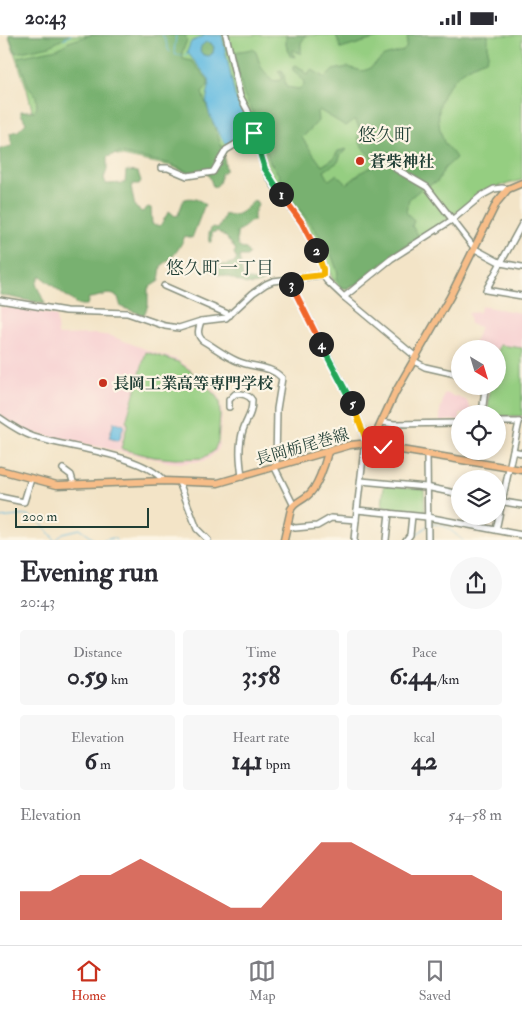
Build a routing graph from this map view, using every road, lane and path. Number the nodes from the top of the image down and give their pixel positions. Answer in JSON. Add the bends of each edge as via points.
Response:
{"nodes":[{"id":1,"x":226,"y":35,"type":"edge"},
{"id":2,"x":254,"y":133,"type":"junction"},
{"id":3,"x":161,"y":168,"type":"dead end"},
{"id":4,"x":396,"y":169,"type":"dead end"},
{"id":5,"x":522,"y":183,"type":"edge"},
{"id":6,"x":508,"y":189,"type":"junction"},
{"id":7,"x":452,"y":219,"type":"junction"},
{"id":8,"x":522,"y":224,"type":"edge"},
{"id":9,"x":519,"y":236,"type":"edge"},
{"id":10,"x":475,"y":249,"type":"junction"},
{"id":11,"x":501,"y":263,"type":"junction"},
{"id":12,"x":522,"y":267,"type":"edge"},
{"id":13,"x":323,"y":275,"type":"junction"},
{"id":14,"x":288,"y":279,"type":"junction"},
{"id":15,"x":164,"y":286,"type":"dead end"},
{"id":16,"x":344,"y":297,"type":"junction"},
{"id":17,"x":522,"y":297,"type":"edge"},
{"id":18,"x":0,"y":300,"type":"edge"},
{"id":19,"x":230,"y":315,"type":"junction"},
{"id":20,"x":202,"y":321,"type":"junction"},
{"id":21,"x":415,"y":359,"type":"junction"},
{"id":22,"x":451,"y":373,"type":"edge"},
{"id":23,"x":229,"y":407,"type":"dead end"},
{"id":24,"x":0,"y":418,"type":"edge"},
{"id":25,"x":382,"y":421,"type":"junction"},
{"id":26,"x":520,"y":421,"type":"edge"},
{"id":27,"x":506,"y":422,"type":"edge"},
{"id":28,"x":451,"y":423,"type":"edge"},
{"id":29,"x":370,"y":443,"type":"junction"},
{"id":30,"x":513,"y":451,"type":"junction"},
{"id":31,"x":328,"y":452,"type":"junction"},
{"id":32,"x":522,"y":453,"type":"edge"},
{"id":33,"x":427,"y":454,"type":"junction"},
{"id":34,"x":274,"y":468,"type":"junction"},
{"id":35,"x":509,"y":468,"type":"junction"},
{"id":36,"x":63,"y":469,"type":"dead end"},
{"id":37,"x":0,"y":470,"type":"edge"},
{"id":38,"x":522,"y":470,"type":"edge"},
{"id":39,"x":242,"y":477,"type":"junction"},
{"id":40,"x":31,"y":479,"type":"junction"},
{"id":41,"x":506,"y":479,"type":"edge"},
{"id":42,"x":164,"y":481,"type":"junction"},
{"id":43,"x":361,"y":481,"type":"junction"},
{"id":44,"x":179,"y":482,"type":"junction"},
{"id":45,"x":74,"y":485,"type":"junction"},
{"id":46,"x":426,"y":487,"type":"junction"},
{"id":47,"x":451,"y":492,"type":"edge"},
{"id":48,"x":0,"y":497,"type":"edge"},
{"id":49,"x":506,"y":502,"type":"edge"},
{"id":50,"x":293,"y":505,"type":"junction"},
{"id":51,"x":522,"y":505,"type":"edge"},
{"id":52,"x":357,"y":510,"type":"junction"},
{"id":53,"x":388,"y":513,"type":"junction"},
{"id":54,"x":412,"y":516,"type":"junction"},
{"id":55,"x":356,"y":520,"type":"junction"},
{"id":56,"x":428,"y":522,"type":"junction"},
{"id":57,"x":287,"y":525,"type":"junction"},
{"id":58,"x":497,"y":525,"type":"edge"},
{"id":59,"x":496,"y":530,"type":"junction"},
{"id":60,"x":521,"y":537,"type":"edge"},
{"id":61,"x":208,"y":540,"type":"edge"},
{"id":62,"x":284,"y":540,"type":"edge"},
{"id":63,"x":354,"y":540,"type":"edge"},
{"id":64,"x":386,"y":540,"type":"edge"},
{"id":65,"x":406,"y":540,"type":"edge"},
{"id":66,"x":428,"y":540,"type":"edge"}],
"edges":[{"from":1,"to":2,"type":"street","via":[[240,96]]},
{"from":2,"to":3,"type":"street","via":[[226,150],[213,172],[187,176]]},
{"from":2,"to":13,"type":"street","via":[[269,177],[302,223],[321,262]]},
{"from":4,"to":7,"type":"street","via":[[427,187]]},
{"from":5,"to":6,"type":"main road"},
{"from":6,"to":7,"type":"street","via":[[502,187],[487,193]]},
{"from":6,"to":10,"type":"main road","name":"長岡栃尾巻線","via":[[497,202]]},
{"from":7,"to":10,"type":"street"},
{"from":7,"to":16,"type":"street","via":[[403,250]]},
{"from":8,"to":9,"type":"street"},
{"from":9,"to":11,"type":"street"},
{"from":10,"to":11,"type":"street"},
{"from":10,"to":21,"type":"main road","name":"長岡栃尾巻線"},
{"from":11,"to":12,"type":"street"},
{"from":11,"to":17,"type":"street","via":[[486,290]]},
{"from":13,"to":14,"type":"street"},
{"from":13,"to":16,"type":"street"},
{"from":14,"to":19,"type":"street","via":[[266,284]]},
{"from":14,"to":29,"type":"street"},
{"from":15,"to":19,"type":"street"},
{"from":16,"to":21,"type":"street"},
{"from":18,"to":20,"type":"street","via":[[66,311],[127,313],[173,328]]},
{"from":19,"to":20,"type":"street"},
{"from":20,"to":34,"type":"street","via":[[198,332],[202,340],[234,360],[269,369],[282,379]]},
{"from":21,"to":22,"type":"street","via":[[425,367]]},
{"from":21,"to":25,"type":"main road","name":"長岡栃尾巻線"},
{"from":23,"to":39,"type":"street","via":[[229,401],[235,394],[252,400],[239,456]]},
{"from":24,"to":42,"type":"street","via":[[33,437],[142,465]]},
{"from":25,"to":28,"type":"street","via":[[394,424]]},
{"from":25,"to":29,"type":"main road","name":"長岡栃尾巻線"},
{"from":26,"to":27,"type":"street"},
{"from":26,"to":30,"type":"street"},
{"from":29,"to":31,"type":"main road","name":"長岡栃尾巻線"},
{"from":29,"to":33,"type":"main road"},
{"from":29,"to":43,"type":"street","via":[[364,449]]},
{"from":30,"to":32,"type":"street"},
{"from":30,"to":35,"type":"street"},
{"from":31,"to":34,"type":"main road","name":"長岡栃尾巻線"},
{"from":31,"to":50,"type":"main road","via":[[314,488]]},
{"from":33,"to":35,"type":"main road"},
{"from":33,"to":46,"type":"street"},
{"from":34,"to":39,"type":"main road","name":"長岡栃尾巻線"},
{"from":34,"to":50,"type":"street"},
{"from":35,"to":38,"type":"main road"},
{"from":35,"to":41,"type":"street"},
{"from":36,"to":45,"type":"street","via":[[71,475]]},
{"from":37,"to":40,"type":"main road","name":"長岡栃尾巻線"},
{"from":39,"to":44,"type":"main road","name":"長岡栃尾巻線","via":[[218,483]]},
{"from":40,"to":45,"type":"main road","name":"長岡栃尾巻線"},
{"from":40,"to":48,"type":"street","via":[[24,503]]},
{"from":42,"to":44,"type":"main road","name":"長岡栃尾巻線"},
{"from":42,"to":45,"type":"main road","name":"長岡栃尾巻線"},
{"from":43,"to":46,"type":"street"},
{"from":43,"to":52,"type":"street"},
{"from":44,"to":61,"type":"street","via":[[197,529]]},
{"from":46,"to":47,"type":"street"},
{"from":46,"to":56,"type":"street"},
{"from":49,"to":51,"type":"street"},
{"from":50,"to":57,"type":"main road"},
{"from":52,"to":53,"type":"street"},
{"from":52,"to":55,"type":"street"},
{"from":53,"to":54,"type":"street"},
{"from":53,"to":64,"type":"street"},
{"from":54,"to":56,"type":"street"},
{"from":54,"to":65,"type":"street","via":[[410,535]]},
{"from":55,"to":57,"type":"street","via":[[331,518],[317,526],[295,528]]},
{"from":55,"to":63,"type":"street"},
{"from":56,"to":59,"type":"street"},
{"from":56,"to":66,"type":"street"},
{"from":57,"to":62,"type":"main road"},
{"from":58,"to":59,"type":"street"},
{"from":59,"to":60,"type":"street"}]}
